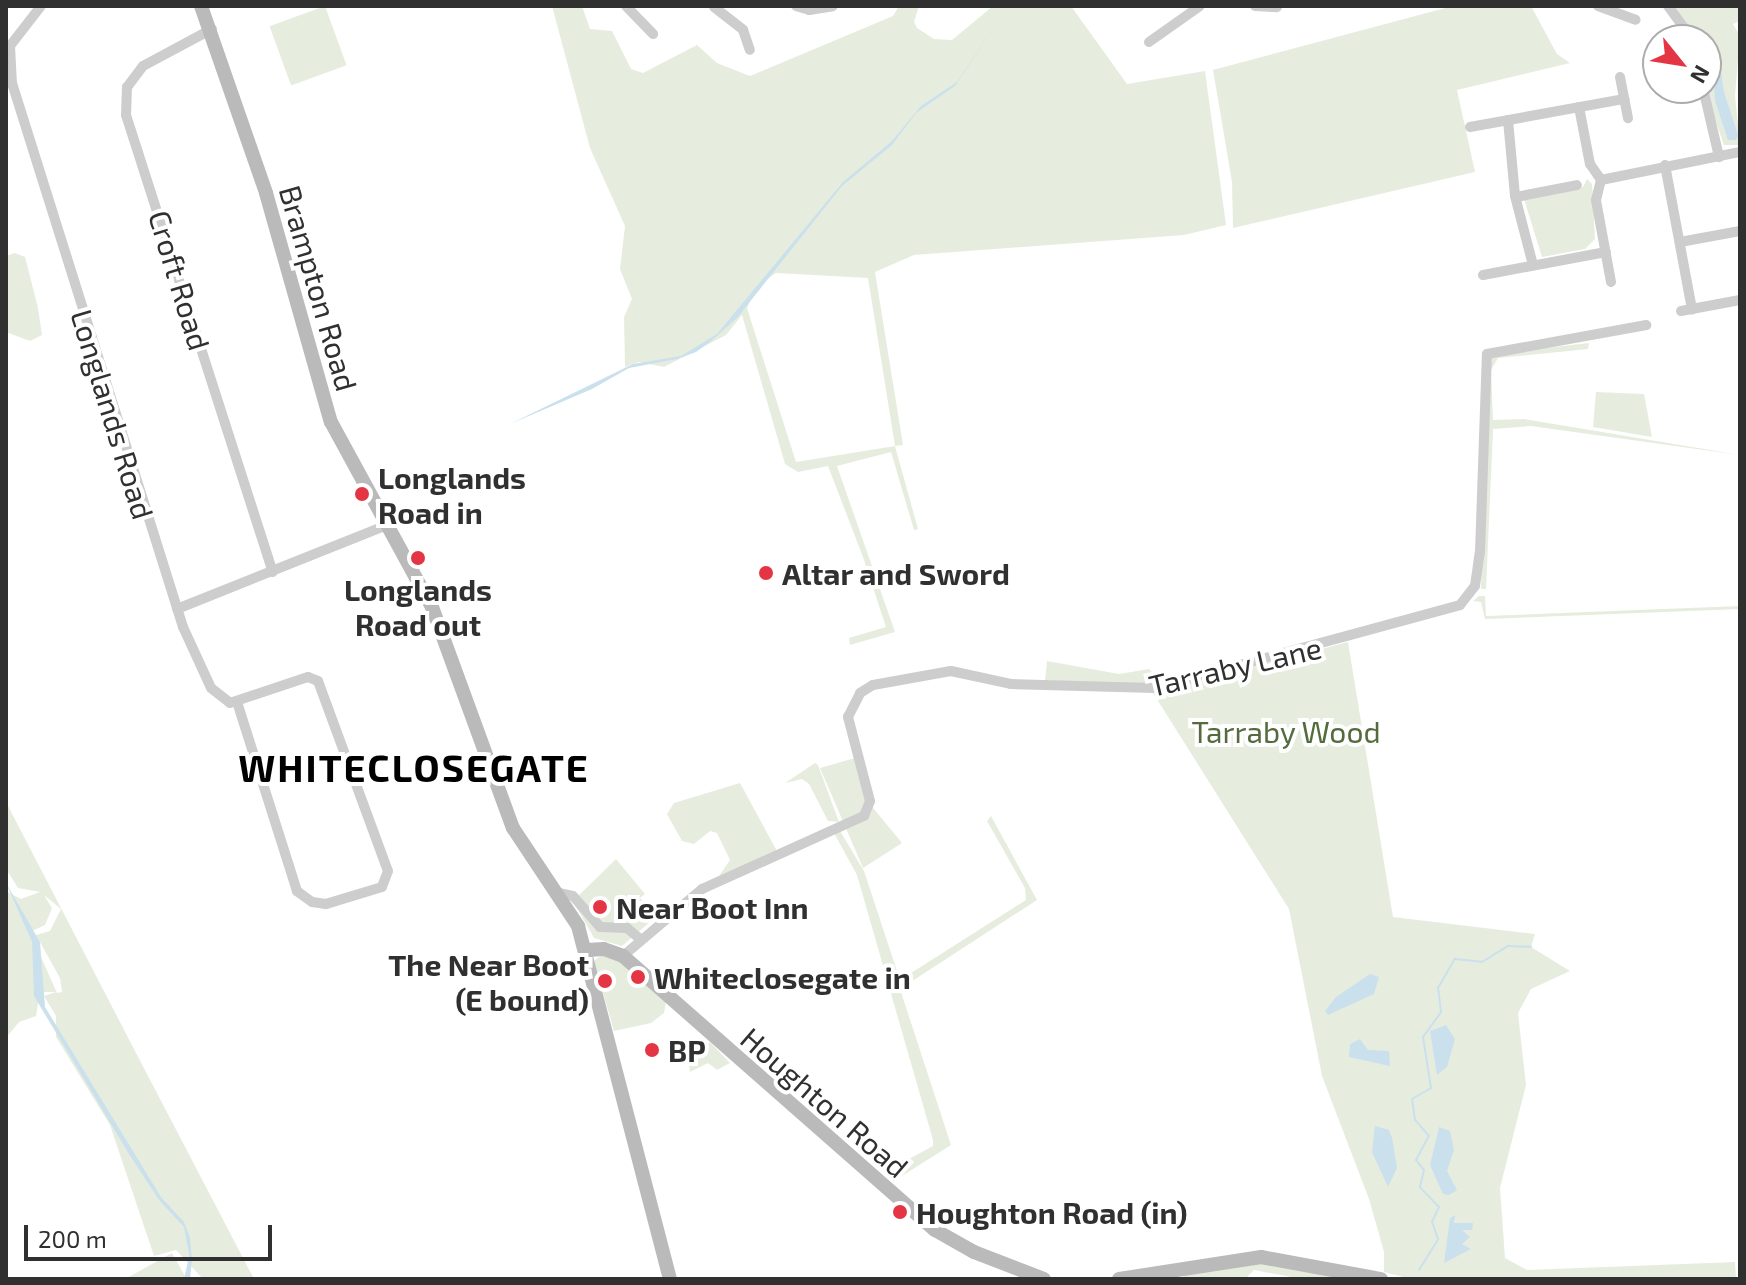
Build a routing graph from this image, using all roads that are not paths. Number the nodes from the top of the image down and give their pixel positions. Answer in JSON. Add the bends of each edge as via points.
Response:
{"nodes":[{"id":1,"x":41,"y":6,"type":"edge"},
{"id":2,"x":201,"y":6,"type":"edge"},
{"id":3,"x":626,"y":6,"type":"edge"},
{"id":4,"x":796,"y":6,"type":"edge"},
{"id":5,"x":833,"y":6,"type":"edge"},
{"id":6,"x":1200,"y":6,"type":"edge"},
{"id":7,"x":1255,"y":6,"type":"edge"},
{"id":8,"x":1598,"y":6,"type":"edge"},
{"id":9,"x":1668,"y":6,"type":"edge"},
{"id":10,"x":1277,"y":7,"type":"edge"},
{"id":11,"x":711,"y":9,"type":"edge"},
{"id":12,"x":1637,"y":21,"type":"dead end"},
{"id":13,"x":1681,"y":24,"type":"edge"},
{"id":14,"x":212,"y":29,"type":"junction"},
{"id":15,"x":653,"y":36,"type":"dead end"},
{"id":16,"x":1149,"y":42,"type":"dead end"},
{"id":17,"x":750,"y":50,"type":"dead end"},
{"id":18,"x":1620,"y":77,"type":"dead end"},
{"id":19,"x":1624,"y":99,"type":"junction"},
{"id":20,"x":1707,"y":104,"type":"edge"},
{"id":21,"x":1579,"y":107,"type":"junction"},
{"id":22,"x":1628,"y":118,"type":"dead end"},
{"id":23,"x":1508,"y":120,"type":"junction"},
{"id":24,"x":1470,"y":127,"type":"dead end"},
{"id":25,"x":1740,"y":152,"type":"edge"},
{"id":26,"x":1719,"y":157,"type":"junction"},
{"id":27,"x":1665,"y":165,"type":"junction"},
{"id":28,"x":1601,"y":180,"type":"junction"},
{"id":29,"x":1577,"y":185,"type":"dead end"},
{"id":30,"x":1516,"y":197,"type":"junction"},
{"id":31,"x":1740,"y":231,"type":"edge"},
{"id":32,"x":1680,"y":242,"type":"junction"},
{"id":33,"x":1606,"y":252,"type":"junction"},
{"id":34,"x":1533,"y":265,"type":"junction"},
{"id":35,"x":1483,"y":275,"type":"dead end"},
{"id":36,"x":1611,"y":282,"type":"dead end"},
{"id":37,"x":1740,"y":300,"type":"edge"},
{"id":38,"x":1646,"y":325,"type":"dead end"},
{"id":39,"x":389,"y":524,"type":"junction"},
{"id":40,"x":273,"y":572,"type":"junction"},
{"id":41,"x":177,"y":609,"type":"junction"},
{"id":42,"x":237,"y":702,"type":"junction"},
{"id":43,"x":560,"y":893,"type":"junction"},
{"id":44,"x":640,"y":939,"type":"junction"},
{"id":45,"x":587,"y":950,"type":"junction"},
{"id":46,"x":623,"y":956,"type":"junction"},
{"id":47,"x":670,"y":1279,"type":"edge"},
{"id":48,"x":1044,"y":1279,"type":"edge"},
{"id":49,"x":1119,"y":1279,"type":"edge"},
{"id":50,"x":1379,"y":1279,"type":"edge"}],
"edges":[{"from":1,"to":41,"type":"street","name":"Longlands Road","via":[[10,46],[12,83]]},
{"from":2,"to":14,"type":"main road","name":"Brampton Road"},
{"from":3,"to":15,"type":"street"},
{"from":4,"to":5,"type":"street"},
{"from":6,"to":16,"type":"street"},
{"from":7,"to":10,"type":"street"},
{"from":8,"to":12,"type":"street"},
{"from":9,"to":13,"type":"street"},
{"from":11,"to":17,"type":"street","via":[[743,30]]},
{"from":14,"to":39,"type":"main road","name":"Brampton Road","via":[[278,232],[331,422]]},
{"from":14,"to":40,"type":"street","name":"Croft Road","via":[[143,66],[127,87],[126,115]]},
{"from":18,"to":19,"type":"street"},
{"from":19,"to":21,"type":"street"},
{"from":19,"to":22,"type":"street"},
{"from":20,"to":26,"type":"street"},
{"from":21,"to":23,"type":"street"},
{"from":21,"to":28,"type":"street","via":[[1590,164]]},
{"from":23,"to":24,"type":"street"},
{"from":23,"to":30,"type":"street"},
{"from":25,"to":26,"type":"street"},
{"from":26,"to":27,"type":"street"},
{"from":27,"to":28,"type":"street"},
{"from":27,"to":32,"type":"street"},
{"from":28,"to":33,"type":"street","via":[[1596,200]]},
{"from":29,"to":30,"type":"street"},
{"from":30,"to":34,"type":"street"},
{"from":31,"to":32,"type":"street"},
{"from":32,"to":37,"type":"street","via":[[1686,310]]},
{"from":33,"to":34,"type":"street"},
{"from":33,"to":36,"type":"street"},
{"from":34,"to":35,"type":"street"},
{"from":38,"to":44,"type":"street","name":"Tarraby Lane","via":[[1487,354],[1480,552],[1475,586],[1460,605],[1155,688],[1011,684],[951,671],[873,685],[860,693],[848,717],[870,801],[864,816],[702,889]]},
{"from":39,"to":40,"type":"street"},
{"from":39,"to":43,"type":"main road","name":"Brampton Road","via":[[453,656],[501,803],[530,855]]},
{"from":40,"to":41,"type":"street"},
{"from":41,"to":42,"type":"street","name":"Longlands Road","via":[[211,688]]},
{"from":42,"to":42,"type":"street","via":[[308,677],[318,681],[388,871],[382,887],[326,904],[297,891]]},
{"from":43,"to":44,"type":"street","via":[[573,896],[600,927],[627,928]]},
{"from":43,"to":45,"type":"main road"},
{"from":44,"to":46,"type":"street","name":"Tarraby Lane"},
{"from":45,"to":46,"type":"main road"},
{"from":45,"to":47,"type":"main road"},
{"from":46,"to":48,"type":"main road","name":"Houghton Road","via":[[925,1223],[974,1252]]},
{"from":49,"to":50,"type":"main road","via":[[1261,1257]]}]}
